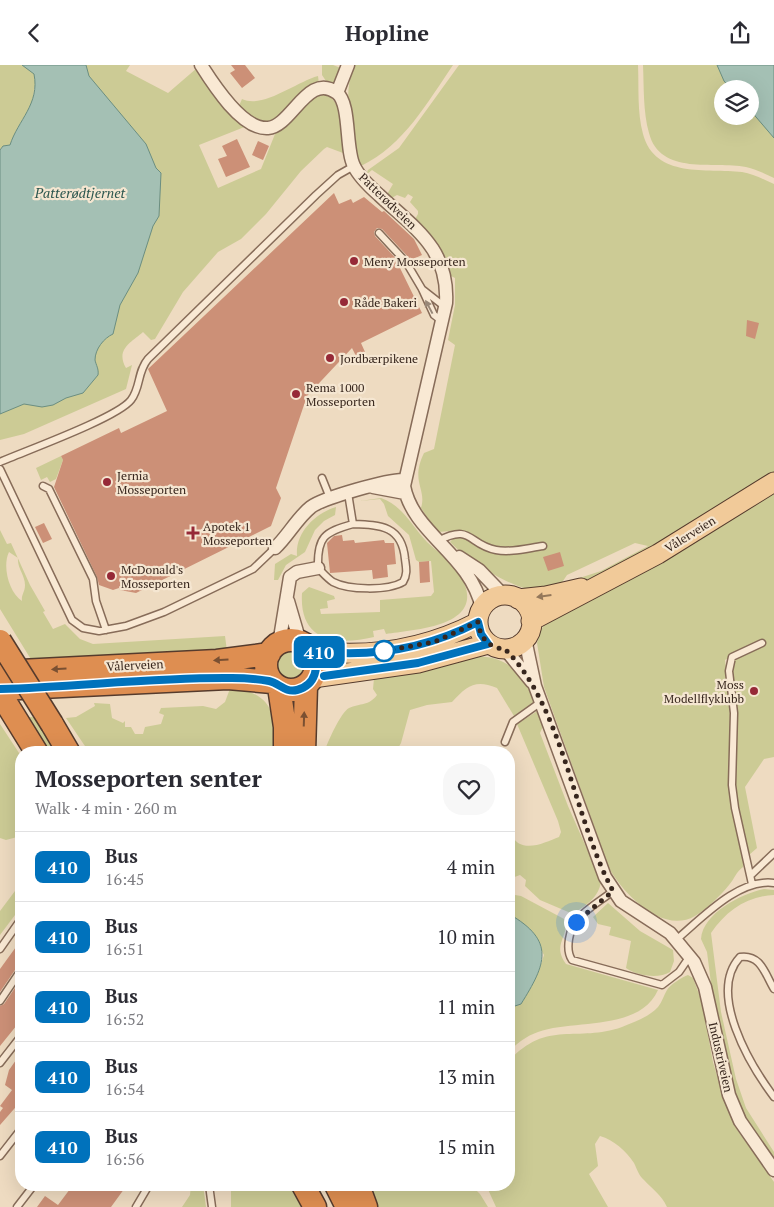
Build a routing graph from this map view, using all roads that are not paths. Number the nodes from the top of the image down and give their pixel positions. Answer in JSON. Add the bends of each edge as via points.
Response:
{"nodes":[{"id":1,"x":201,"y":65,"type":"edge"},
{"id":2,"x":348,"y":65,"type":"edge"},
{"id":3,"x":337,"y":93,"type":"junction"},
{"id":4,"x":354,"y":166,"type":"junction"},
{"id":5,"x":379,"y":233,"type":"dead end"},
{"id":6,"x":422,"y":289,"type":"junction"},
{"id":7,"x":445,"y":307,"type":"junction"},
{"id":8,"x":442,"y":321,"type":"junction"},
{"id":9,"x":0,"y":462,"type":"edge"},
{"id":10,"x":0,"y":469,"type":"edge"},
{"id":11,"x":322,"y":478,"type":"dead end"},
{"id":12,"x":404,"y":480,"type":"junction"},
{"id":13,"x":774,"y":482,"type":"edge"},
{"id":14,"x":43,"y":486,"type":"dead end"},
{"id":15,"x":374,"y":487,"type":"junction"},
{"id":16,"x":348,"y":493,"type":"junction"},
{"id":17,"x":405,"y":493,"type":"junction"},
{"id":18,"x":330,"y":498,"type":"junction"},
{"id":19,"x":353,"y":524,"type":"junction"},
{"id":20,"x":438,"y":541,"type":"junction"},
{"id":21,"x":543,"y":546,"type":"dead end"},
{"id":22,"x":275,"y":548,"type":"joint"},
{"id":23,"x":451,"y":552,"type":"junction"},
{"id":24,"x":318,"y":568,"type":"junction"},
{"id":25,"x":604,"y":581,"type":"junction"},
{"id":26,"x":511,"y":597,"type":"junction"},
{"id":27,"x":287,"y":598,"type":"junction"},
{"id":28,"x":480,"y":615,"type":"junction"},
{"id":29,"x":106,"y":630,"type":"junction"},
{"id":30,"x":528,"y":630,"type":"junction"},
{"id":31,"x":0,"y":641,"type":"edge"},
{"id":32,"x":762,"y":643,"type":"dead end"},
{"id":33,"x":497,"y":646,"type":"junction"},
{"id":34,"x":290,"y":647,"type":"junction"},
{"id":35,"x":0,"y":672,"type":"edge"},
{"id":36,"x":309,"y":682,"type":"junction"},
{"id":37,"x":275,"y":684,"type":"junction"},
{"id":38,"x":535,"y":686,"type":"junction"},
{"id":39,"x":0,"y":689,"type":"edge"},
{"id":40,"x":0,"y":693,"type":"edge"},
{"id":41,"x":542,"y":702,"type":"junction"},
{"id":42,"x":505,"y":742,"type":"dead end"},
{"id":43,"x":33,"y":746,"type":"edge"},
{"id":44,"x":66,"y":746,"type":"edge"},
{"id":45,"x":285,"y":746,"type":"edge"},
{"id":46,"x":304,"y":746,"type":"edge"},
{"id":47,"x":774,"y":853,"type":"edge"},
{"id":48,"x":752,"y":874,"type":"junction"},
{"id":49,"x":774,"y":883,"type":"edge"},
{"id":50,"x":752,"y":884,"type":"junction"},
{"id":51,"x":613,"y":891,"type":"junction"},
{"id":52,"x":15,"y":928,"type":"edge"},
{"id":53,"x":676,"y":939,"type":"junction"},
{"id":54,"x":0,"y":949,"type":"edge"},
{"id":55,"x":690,"y":956,"type":"junction"},
{"id":56,"x":15,"y":979,"type":"edge"},
{"id":57,"x":774,"y":989,"type":"edge"},
{"id":58,"x":0,"y":1001,"type":"edge"},
{"id":59,"x":15,"y":1044,"type":"edge"},
{"id":60,"x":0,"y":1063,"type":"edge"},
{"id":61,"x":774,"y":1097,"type":"edge"},
{"id":62,"x":15,"y":1137,"type":"edge"},
{"id":63,"x":0,"y":1156,"type":"edge"},
{"id":64,"x":774,"y":1170,"type":"edge"},
{"id":65,"x":29,"y":1191,"type":"edge"},
{"id":66,"x":145,"y":1191,"type":"edge"},
{"id":67,"x":210,"y":1191,"type":"edge"},
{"id":68,"x":306,"y":1191,"type":"edge"},
{"id":69,"x":339,"y":1191,"type":"edge"},
{"id":70,"x":360,"y":1191,"type":"edge"},
{"id":71,"x":17,"y":1207,"type":"edge"},
{"id":72,"x":136,"y":1207,"type":"edge"},
{"id":73,"x":212,"y":1207,"type":"edge"},
{"id":74,"x":315,"y":1207,"type":"edge"},
{"id":75,"x":347,"y":1207,"type":"edge"},
{"id":76,"x":366,"y":1207,"type":"edge"}],
"edges":[{"from":1,"to":3,"type":"street","via":[[232,107],[258,127],[270,128],[280,123],[315,90]]},
{"from":2,"to":3,"type":"street"},
{"from":3,"to":4,"type":"street","name":"Patterødveien","via":[[343,103]]},
{"from":4,"to":7,"type":"street","name":"Patterødveien","via":[[436,251],[446,285]]},
{"from":4,"to":9,"type":"lane","via":[[338,175],[316,195],[148,359],[141,367],[137,391],[127,405]]},
{"from":5,"to":6,"type":"lane","via":[[406,262]]},
{"from":6,"to":7,"type":"lane"},
{"from":8,"to":6,"type":"lane","one_way":true,"via":[[434,315]]},
{"from":7,"to":8,"type":"street","name":"Patterødveien"},
{"from":8,"to":12,"type":"street","name":"Patterødveien"},
{"from":10,"to":29,"type":"lane","via":[[72,620],[83,628]]},
{"from":11,"to":18,"type":"lane"},
{"from":12,"to":15,"type":"street","via":[[384,481]]},
{"from":12,"to":17,"type":"street","name":"Patterødveien"},
{"from":13,"to":25,"type":"main road","name":"Vålerveien","via":[[658,554]]},
{"from":14,"to":29,"type":"lane","via":[[49,489],[93,579],[96,601]]},
{"from":15,"to":16,"type":"street"},
{"from":15,"to":17,"type":"street"},
{"from":16,"to":18,"type":"street"},
{"from":16,"to":19,"type":"lane"},
{"from":17,"to":20,"type":"street","name":"Patterødveien","via":[[419,518]]},
{"from":18,"to":22,"type":"street","via":[[306,512]]},
{"from":19,"to":24,"type":"lane","via":[[325,535],[320,543]]},
{"from":19,"to":24,"type":"lane","via":[[377,525],[397,536],[404,549],[407,571],[403,582],[393,586],[348,586],[327,578]]},
{"from":20,"to":21,"type":"lane","via":[[458,533],[500,551]]},
{"from":20,"to":23,"type":"street","name":"Patterødveien"},
{"from":22,"to":29,"type":"lane","via":[[253,569],[231,580],[164,612]]},
{"from":23,"to":26,"type":"street","name":"Patterødveien"},
{"from":23,"to":28,"type":"street","name":"Patterødveien","via":[[471,579]]},
{"from":24,"to":27,"type":"street","via":[[297,572],[290,577]]},
{"from":25,"to":26,"type":"main road","name":"Vålerveien","one_way":true,"via":[[546,596]]},
{"from":25,"to":30,"type":"main road","name":"Vålerveien"},
{"from":26,"to":28,"type":"main road","via":[[492,599]]},
{"from":26,"to":30,"type":"main road","via":[[527,609]]},
{"from":27,"to":34,"type":"street"},
{"from":27,"to":34,"type":"street"},
{"from":28,"to":33,"type":"main road","via":[[481,634]]},
{"from":28,"to":34,"type":"main road","name":"Vålerveien","via":[[447,637],[394,650],[350,654]]},
{"from":30,"to":33,"type":"main road","via":[[516,646]]},
{"from":30,"to":38,"type":"street","name":"Industriveien"},
{"from":31,"to":44,"type":"highway","bridge":true},
{"from":32,"to":48,"type":"lane","via":[[732,657],[729,671],[734,713],[732,785]]},
{"from":33,"to":36,"type":"main road"},
{"from":33,"to":38,"type":"street","name":"Industriveien"},
{"from":34,"to":35,"type":"highway","name":"Vålerveien","one_way":true,"via":[[217,661]]},
{"from":34,"to":36,"type":"highway","via":[[316,664]]},
{"from":34,"to":37,"type":"highway","via":[[266,668]]},
{"from":36,"to":37,"type":"highway","via":[[292,691]]},
{"from":46,"to":36,"type":"highway","one_way":true},
{"from":37,"to":39,"type":"highway","name":"Vålerveien","via":[[228,678]]},
{"from":37,"to":45,"type":"highway","via":[[285,727]]},
{"from":38,"to":41,"type":"street","name":"Industriveien"},
{"from":40,"to":43,"type":"highway"},
{"from":41,"to":42,"type":"lane","via":[[513,722]]},
{"from":41,"to":51,"type":"street","name":"Industriveien","via":[[593,847]]},
{"from":47,"to":48,"type":"lane"},
{"from":48,"to":50,"type":"lane"},
{"from":49,"to":50,"type":"lane"},
{"from":50,"to":53,"type":"lane","via":[[731,896]]},
{"from":51,"to":53,"type":"street","name":"Industriveien","via":[[639,914]]},
{"from":51,"to":55,"type":"lane","via":[[578,919],[568,946],[572,960],[662,985],[679,972]]},
{"from":52,"to":54,"type":"lane"},
{"from":53,"to":55,"type":"street","name":"Industriveien"},
{"from":55,"to":64,"type":"street","name":"Industriveien","via":[[705,987],[729,1095],[740,1121]]},
{"from":56,"to":58,"type":"lane"},
{"from":57,"to":61,"type":"lane","via":[[758,960],[749,955],[740,957],[728,977],[728,997],[735,1025],[753,1065]]},
{"from":59,"to":60,"type":"lane"},
{"from":62,"to":63,"type":"lane"},
{"from":65,"to":71,"type":"lane"},
{"from":66,"to":72,"type":"lane"},
{"from":67,"to":73,"type":"lane"},
{"from":68,"to":74,"type":"highway"},
{"from":69,"to":75,"type":"highway"},
{"from":70,"to":76,"type":"highway"}]}
